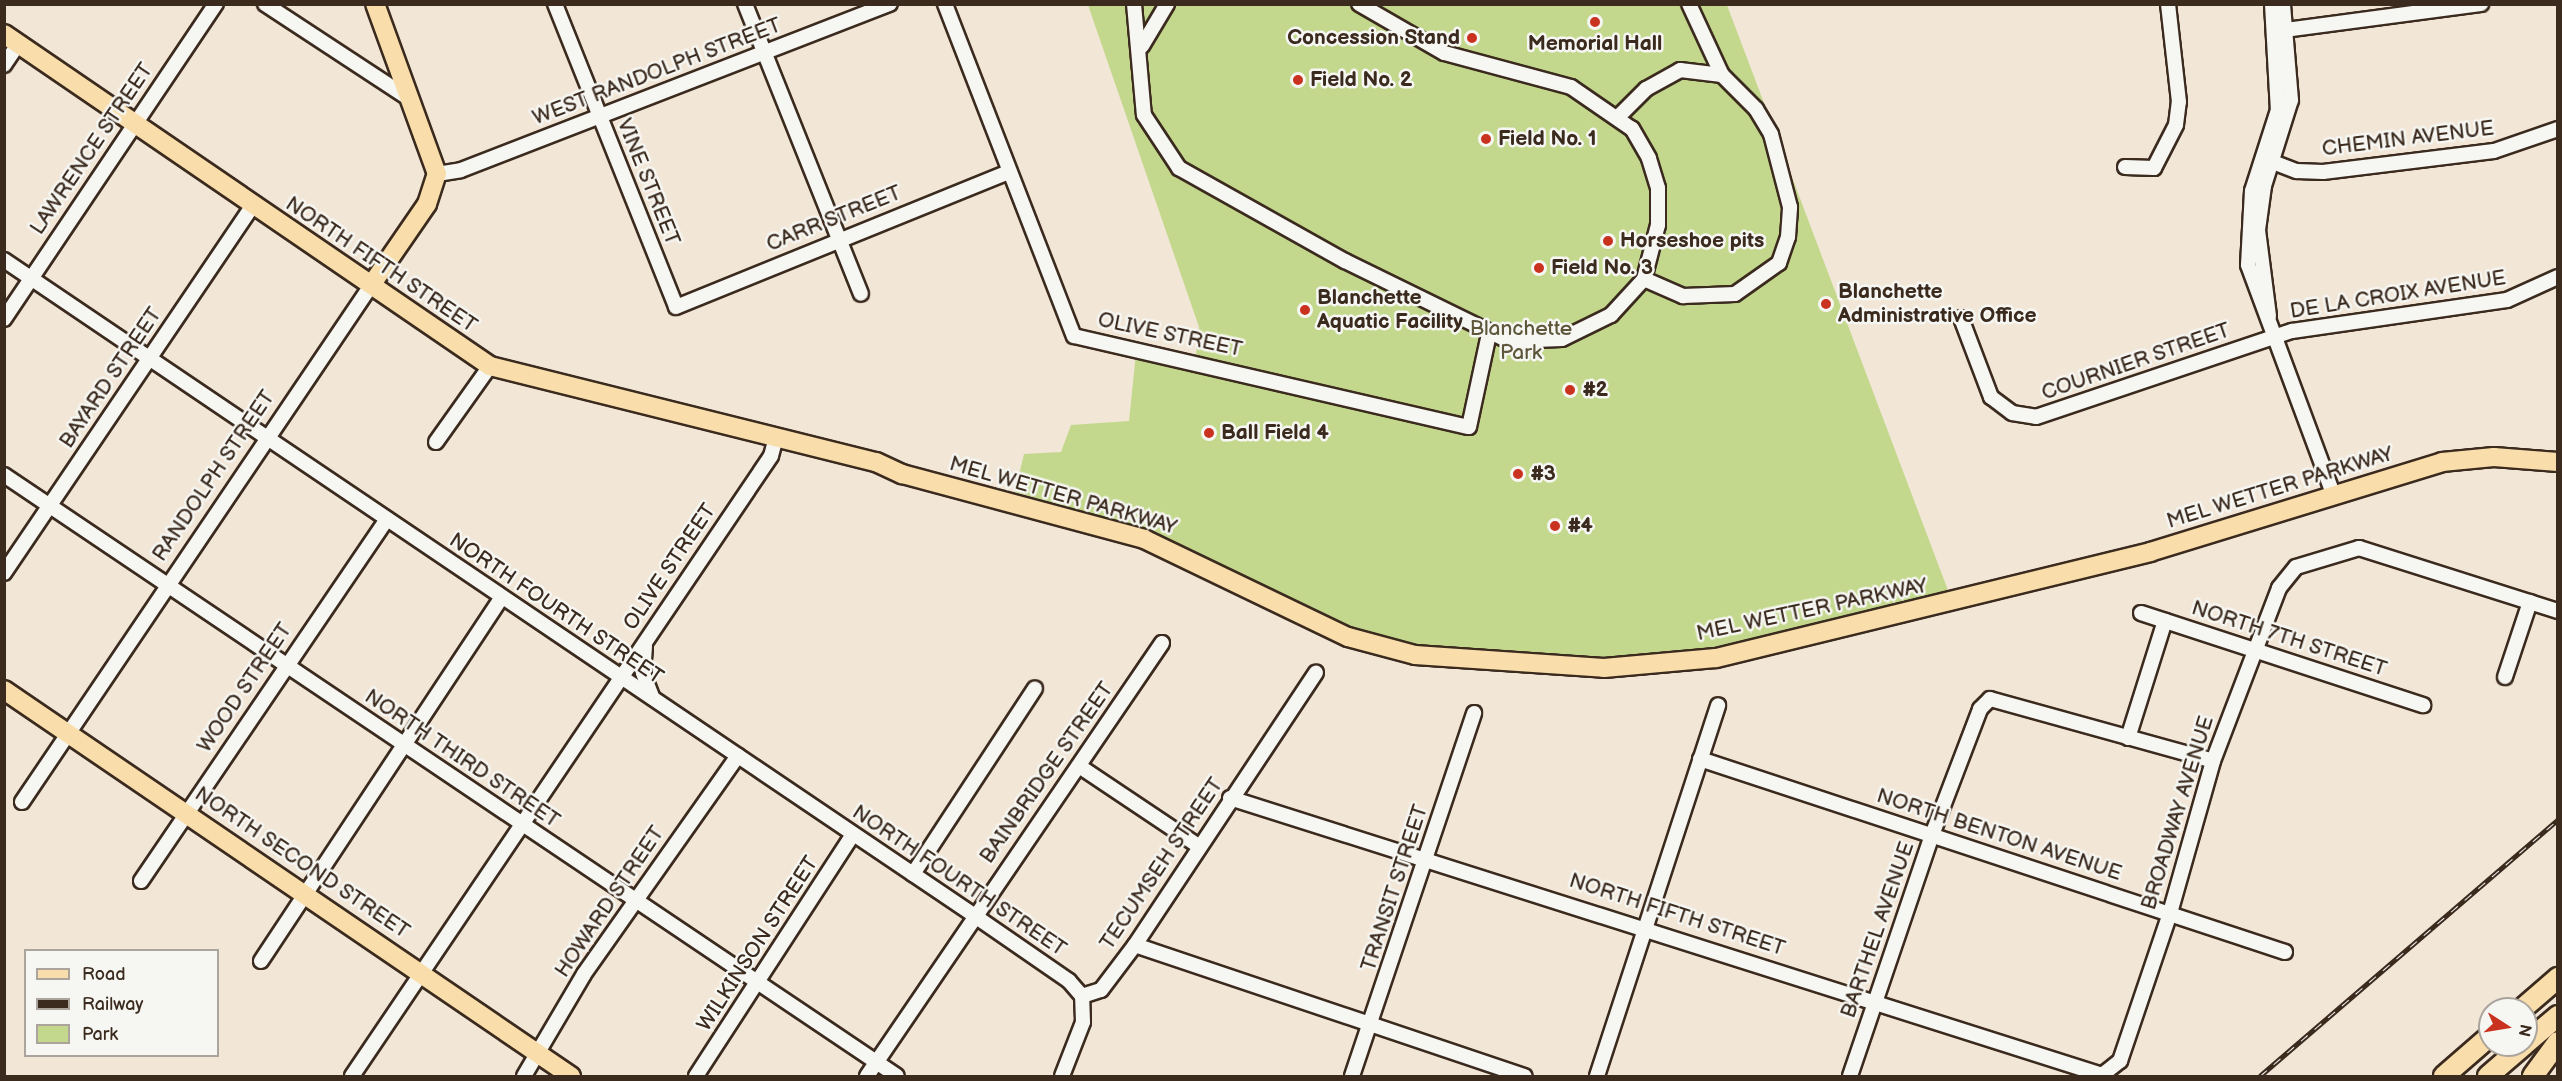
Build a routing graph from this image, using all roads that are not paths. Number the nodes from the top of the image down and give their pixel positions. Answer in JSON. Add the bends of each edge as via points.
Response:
{"nodes":[{"id":1,"x":216,"y":4,"type":"edge"},
{"id":2,"x":265,"y":4,"type":"edge"},
{"id":3,"x":375,"y":4,"type":"edge"},
{"id":4,"x":555,"y":4,"type":"edge"},
{"id":5,"x":746,"y":4,"type":"edge"},
{"id":6,"x":890,"y":4,"type":"edge"},
{"id":7,"x":945,"y":4,"type":"edge"},
{"id":8,"x":1134,"y":4,"type":"edge"},
{"id":9,"x":1167,"y":4,"type":"edge"},
{"id":10,"x":1359,"y":4,"type":"edge"},
{"id":11,"x":1689,"y":4,"type":"edge"},
{"id":12,"x":2168,"y":4,"type":"edge"},
{"id":13,"x":2272,"y":4,"type":"edge"},
{"id":14,"x":2283,"y":4,"type":"edge"},
{"id":15,"x":2481,"y":4,"type":"edge"},
{"id":16,"x":2281,"y":31,"type":"junction"},
{"id":17,"x":12,"y":38,"type":"edge"},
{"id":18,"x":1142,"y":47,"type":"junction"},
{"id":19,"x":765,"y":54,"type":"junction"},
{"id":20,"x":4,"y":65,"type":"edge"},
{"id":21,"x":1722,"y":75,"type":"junction"},
{"id":22,"x":415,"y":102,"type":"junction"},
{"id":23,"x":599,"y":116,"type":"junction"},
{"id":24,"x":1618,"y":117,"type":"junction"},
{"id":25,"x":135,"y":122,"type":"junction"},
{"id":26,"x":2558,"y":129,"type":"edge"},
{"id":27,"x":2268,"y":160,"type":"junction"},
{"id":28,"x":2125,"y":166,"type":"dead end"},
{"id":29,"x":1008,"y":172,"type":"junction"},
{"id":30,"x":437,"y":174,"type":"junction"},
{"id":31,"x":253,"y":205,"type":"junction"},
{"id":32,"x":839,"y":238,"type":"junction"},
{"id":33,"x":4,"y":260,"type":"edge"},
{"id":34,"x":2558,"y":277,"type":"edge"},
{"id":35,"x":31,"y":278,"type":"junction"},
{"id":36,"x":1644,"y":279,"type":"junction"},
{"id":37,"x":372,"y":284,"type":"junction"},
{"id":38,"x":861,"y":294,"type":"dead end"},
{"id":39,"x":676,"y":307,"type":"joint"},
{"id":40,"x":1961,"y":318,"type":"dead end"},
{"id":41,"x":4,"y":319,"type":"edge"},
{"id":42,"x":1489,"y":334,"type":"junction"},
{"id":43,"x":2276,"y":336,"type":"junction"},
{"id":44,"x":149,"y":358,"type":"junction"},
{"id":45,"x":490,"y":366,"type":"junction"},
{"id":46,"x":267,"y":437,"type":"junction"},
{"id":47,"x":776,"y":438,"type":"junction"},
{"id":48,"x":436,"y":442,"type":"dead end"},
{"id":49,"x":2558,"y":451,"type":"edge"},
{"id":50,"x":2558,"y":462,"type":"edge"},
{"id":51,"x":4,"y":475,"type":"edge"},
{"id":52,"x":2332,"y":490,"type":"junction"},
{"id":53,"x":50,"y":506,"type":"junction"},
{"id":54,"x":386,"y":520,"type":"junction"},
{"id":55,"x":4,"y":573,"type":"edge"},
{"id":56,"x":168,"y":585,"type":"junction"},
{"id":57,"x":501,"y":598,"type":"junction"},
{"id":58,"x":2530,"y":602,"type":"junction"},
{"id":59,"x":2558,"y":611,"type":"edge"},
{"id":60,"x":2141,"y":613,"type":"dead end"},
{"id":61,"x":2165,"y":621,"type":"junction"},
{"id":62,"x":646,"y":640,"type":"junction"},
{"id":63,"x":1162,"y":643,"type":"dead end"},
{"id":64,"x":2253,"y":649,"type":"junction"},
{"id":65,"x":284,"y":664,"type":"junction"},
{"id":66,"x":1316,"y":673,"type":"dead end"},
{"id":67,"x":622,"y":677,"type":"junction"},
{"id":68,"x":2505,"y":677,"type":"dead end"},
{"id":69,"x":1035,"y":688,"type":"dead end"},
{"id":70,"x":4,"y":690,"type":"edge"},
{"id":71,"x":653,"y":699,"type":"junction"},
{"id":72,"x":1718,"y":705,"type":"dead end"},
{"id":73,"x":2423,"y":705,"type":"dead end"},
{"id":74,"x":1474,"y":712,"type":"dead end"},
{"id":75,"x":69,"y":734,"type":"junction"},
{"id":76,"x":2128,"y":738,"type":"junction"},
{"id":77,"x":405,"y":747,"type":"junction"},
{"id":78,"x":738,"y":756,"type":"junction"},
{"id":79,"x":1700,"y":759,"type":"junction"},
{"id":80,"x":2212,"y":761,"type":"junction"},
{"id":81,"x":1079,"y":766,"type":"junction"},
{"id":82,"x":1230,"y":798,"type":"junction"},
{"id":83,"x":22,"y":802,"type":"dead end"},
{"id":84,"x":187,"y":812,"type":"junction"},
{"id":85,"x":523,"y":824,"type":"junction"},
{"id":86,"x":853,"y":834,"type":"junction"},
{"id":87,"x":1932,"y":835,"type":"junction"},
{"id":88,"x":1197,"y":845,"type":"junction"},
{"id":89,"x":1426,"y":858,"type":"junction"},
{"id":90,"x":913,"y":874,"type":"junction"},
{"id":91,"x":141,"y":881,"type":"dead end"},
{"id":92,"x":304,"y":894,"type":"junction"},
{"id":93,"x":635,"y":900,"type":"junction"},
{"id":94,"x":2170,"y":913,"type":"junction"},
{"id":95,"x":972,"y":914,"type":"junction"},
{"id":96,"x":1644,"y":927,"type":"junction"},
{"id":97,"x":1135,"y":945,"type":"junction"},
{"id":98,"x":2285,"y":952,"type":"dead end"},
{"id":99,"x":261,"y":961,"type":"dead end"},
{"id":100,"x":422,"y":971,"type":"junction"},
{"id":101,"x":2558,"y":978,"type":"edge"},
{"id":102,"x":760,"y":986,"type":"junction"},
{"id":103,"x":1082,"y":996,"type":"junction"},
{"id":104,"x":2536,"y":997,"type":"edge"},
{"id":105,"x":1876,"y":1003,"type":"junction"},
{"id":106,"x":2558,"y":1016,"type":"edge"},
{"id":107,"x":1371,"y":1024,"type":"junction"},
{"id":108,"x":2538,"y":1033,"type":"edge"},
{"id":109,"x":2558,"y":1042,"type":"edge"},
{"id":110,"x":2478,"y":1047,"type":"edge"},
{"id":111,"x":538,"y":1056,"type":"junction"},
{"id":112,"x":2510,"y":1057,"type":"edge"},
{"id":113,"x":876,"y":1063,"type":"junction"},
{"id":114,"x":2108,"y":1073,"type":"joint"},
{"id":115,"x":352,"y":1077,"type":"edge"},
{"id":116,"x":524,"y":1077,"type":"edge"},
{"id":117,"x":571,"y":1077,"type":"edge"},
{"id":118,"x":696,"y":1077,"type":"edge"},
{"id":119,"x":867,"y":1077,"type":"edge"},
{"id":120,"x":897,"y":1077,"type":"edge"},
{"id":121,"x":1062,"y":1077,"type":"edge"},
{"id":122,"x":1352,"y":1077,"type":"edge"},
{"id":123,"x":1525,"y":1077,"type":"edge"},
{"id":124,"x":1597,"y":1077,"type":"edge"},
{"id":125,"x":1850,"y":1077,"type":"edge"},
{"id":126,"x":2444,"y":1077,"type":"edge"},
{"id":127,"x":2487,"y":1077,"type":"edge"},
{"id":128,"x":2533,"y":1077,"type":"edge"}],
"edges":[{"from":1,"to":25,"type":"street","name":"LAWRENCE STREET"},
{"from":2,"to":22,"type":"street"},
{"from":3,"to":22,"type":"main road"},
{"from":4,"to":23,"type":"street","name":"VINE STREET"},
{"from":5,"to":19,"type":"street"},
{"from":6,"to":19,"type":"street","name":"WEST RANDOLPH STREET"},
{"from":7,"to":29,"type":"street","name":"OLIVE STREET"},
{"from":8,"to":18,"type":"street"},
{"from":9,"to":18,"type":"street"},
{"from":10,"to":24,"type":"street","via":[[1415,41],[1571,87]]},
{"from":11,"to":21,"type":"street"},
{"from":12,"to":28,"type":"street","via":[[2179,102],[2176,125],[2154,168]]},
{"from":13,"to":16,"type":"street"},
{"from":14,"to":16,"type":"street"},
{"from":15,"to":16,"type":"street"},
{"from":16,"to":27,"type":"street","via":[[2278,110]]},
{"from":17,"to":20,"type":"street"},
{"from":17,"to":25,"type":"main road","name":"NORTH FIFTH STREET"},
{"from":18,"to":42,"type":"street","via":[[1138,83],[1144,115],[1179,168]]},
{"from":19,"to":23,"type":"street","name":"WEST RANDOLPH STREET"},
{"from":19,"to":32,"type":"street"},
{"from":21,"to":24,"type":"street","via":[[1680,70],[1646,89]]},
{"from":21,"to":36,"type":"street","via":[[1756,109],[1771,134],[1790,207],[1779,262],[1758,283],[1730,294],[1683,296]]},
{"from":22,"to":30,"type":"main road"},
{"from":23,"to":30,"type":"street","name":"WEST RANDOLPH STREET","via":[[461,170]]},
{"from":23,"to":39,"type":"street","name":"VINE STREET"},
{"from":24,"to":36,"type":"street","via":[[1649,158],[1658,188],[1658,225]]},
{"from":25,"to":31,"type":"main road","name":"NORTH FIFTH STREET"},
{"from":25,"to":35,"type":"street","name":"LAWRENCE STREET"},
{"from":26,"to":27,"type":"street","name":"CHEMIN AVENUE","via":[[2494,151],[2323,172]]},
{"from":27,"to":43,"type":"street","via":[[2252,191],[2246,240],[2255,294]]},
{"from":29,"to":32,"type":"street","name":"CARR STREET"},
{"from":29,"to":42,"type":"street","name":"OLIVE STREET","via":[[1074,336],[1228,368],[1469,427]]},
{"from":30,"to":37,"type":"main road","name":"RANDOLPH STREET","via":[[427,204]]},
{"from":31,"to":37,"type":"main road","name":"NORTH FIFTH STREET"},
{"from":31,"to":44,"type":"street","name":"BAYARD STREET"},
{"from":32,"to":38,"type":"street"},
{"from":32,"to":39,"type":"street","name":"CARR STREET"},
{"from":33,"to":35,"type":"street","name":"NORTH FOURTH STREET"},
{"from":34,"to":43,"type":"street","name":"DE LA CROIX AVENUE","via":[[2507,300]]},
{"from":35,"to":41,"type":"street","name":"LAWRENCE STREET"},
{"from":35,"to":44,"type":"street","name":"NORTH FOURTH STREET"},
{"from":36,"to":42,"type":"street","via":[[1611,315],[1562,339],[1508,341]]},
{"from":37,"to":45,"type":"main road","name":"NORTH FIFTH STREET"},
{"from":37,"to":46,"type":"street","name":"RANDOLPH STREET"},
{"from":40,"to":43,"type":"street","name":"COURNIER STREET","via":[[1991,397],[2012,413],[2028,417],[2055,413]]},
{"from":43,"to":52,"type":"street"},
{"from":44,"to":46,"type":"street","name":"NORTH FOURTH STREET"},
{"from":44,"to":53,"type":"street","name":"BAYARD STREET"},
{"from":45,"to":47,"type":"main road","name":"NORTH FIFTH STREET"},
{"from":45,"to":48,"type":"street"},
{"from":46,"to":54,"type":"street","name":"NORTH FOURTH STREET"},
{"from":46,"to":56,"type":"street","name":"RANDOLPH STREET"},
{"from":47,"to":52,"type":"main road","name":"MEL WETTER PARKWAY","via":[[876,462],[903,463],[1196,550],[1262,589],[1351,628],[1468,651],[1604,658],[1715,648],[1851,617],[2148,543]]},
{"from":47,"to":62,"type":"street","name":"OLIVE STREET","via":[[771,456]]},
{"from":49,"to":52,"type":"main road","name":"MEL WETTER PARKWAY","via":[[2494,447],[2440,452]]},
{"from":50,"to":52,"type":"main road","name":"MEL WETTER PARKWAY","via":[[2494,457],[2442,462]]},
{"from":51,"to":53,"type":"street","name":"NORTH THIRD STREET"},
{"from":53,"to":55,"type":"street","name":"BAYARD STREET"},
{"from":53,"to":56,"type":"street","name":"NORTH THIRD STREET"},
{"from":54,"to":57,"type":"street","name":"NORTH FOURTH STREET"},
{"from":54,"to":65,"type":"street","name":"WOOD STREET"},
{"from":56,"to":65,"type":"street","name":"NORTH THIRD STREET"},
{"from":56,"to":75,"type":"street","name":"RANDOLPH STREET"},
{"from":57,"to":67,"type":"street","name":"NORTH FOURTH STREET"},
{"from":57,"to":77,"type":"street"},
{"from":58,"to":59,"type":"street"},
{"from":58,"to":64,"type":"street","name":"BROADWAY AVENUE","via":[[2359,548],[2296,567],[2279,588]]},
{"from":58,"to":68,"type":"street"},
{"from":60,"to":61,"type":"street","name":"NORTH 7TH STREET"},
{"from":61,"to":64,"type":"street","name":"NORTH 7TH STREET"},
{"from":61,"to":76,"type":"street"},
{"from":62,"to":67,"type":"street","name":"OLIVE STREET"},
{"from":62,"to":71,"type":"street","via":[[643,673]]},
{"from":63,"to":81,"type":"street","name":"BAINBRIDGE STREET"},
{"from":64,"to":73,"type":"street","name":"NORTH 7TH STREET"},
{"from":64,"to":80,"type":"street","name":"BROADWAY AVENUE"},
{"from":65,"to":77,"type":"street","name":"NORTH THIRD STREET"},
{"from":65,"to":84,"type":"street","name":"WOOD STREET"},
{"from":66,"to":82,"type":"street","name":"TECUMSEH STREET"},
{"from":67,"to":71,"type":"street","name":"NORTH FOURTH STREET"},
{"from":67,"to":85,"type":"street","name":"OLIVE STREET"},
{"from":69,"to":90,"type":"street"},
{"from":70,"to":75,"type":"main road","name":"NORTH SECOND STREET"},
{"from":71,"to":78,"type":"street","name":"NORTH FOURTH STREET"},
{"from":72,"to":79,"type":"street"},
{"from":74,"to":89,"type":"street","name":"TRANSIT STREET"},
{"from":75,"to":83,"type":"street","name":"RANDOLPH STREET"},
{"from":75,"to":84,"type":"main road","name":"NORTH SECOND STREET"},
{"from":76,"to":80,"type":"street"},
{"from":76,"to":87,"type":"street","name":"BARTHEL AVENUE","via":[[1990,699],[1980,709]]},
{"from":77,"to":85,"type":"street","name":"NORTH THIRD STREET"},
{"from":77,"to":92,"type":"street"},
{"from":78,"to":86,"type":"street","name":"NORTH FOURTH STREET"},
{"from":78,"to":93,"type":"street","name":"HOWARD STREET"},
{"from":79,"to":87,"type":"street","name":"NORTH BENTON AVENUE"},
{"from":79,"to":96,"type":"street"},
{"from":80,"to":94,"type":"street","name":"BROADWAY AVENUE"},
{"from":81,"to":88,"type":"street"},
{"from":81,"to":95,"type":"street","name":"BAINBRIDGE STREET"},
{"from":82,"to":88,"type":"street","name":"TECUMSEH STREET"},
{"from":82,"to":89,"type":"street","name":"NORTH FIFTH STREET"},
{"from":84,"to":91,"type":"street","name":"WOOD STREET"},
{"from":84,"to":92,"type":"main road","name":"NORTH SECOND STREET"},
{"from":85,"to":93,"type":"street","name":"NORTH THIRD STREET"},
{"from":85,"to":100,"type":"street","name":"OLIVE STREET"},
{"from":86,"to":90,"type":"street","name":"NORTH FOURTH STREET"},
{"from":86,"to":102,"type":"street","name":"WILKINSON STREET"},
{"from":87,"to":94,"type":"street","name":"NORTH BENTON AVENUE"},
{"from":87,"to":105,"type":"street","name":"BARTHEL AVENUE"},
{"from":88,"to":97,"type":"street","name":"TECUMSEH STREET"},
{"from":89,"to":96,"type":"street","name":"NORTH FIFTH STREET"},
{"from":89,"to":107,"type":"street","name":"TRANSIT STREET"},
{"from":90,"to":95,"type":"street","name":"NORTH FOURTH STREET"},
{"from":92,"to":99,"type":"street"},
{"from":92,"to":100,"type":"main road","name":"NORTH SECOND STREET"},
{"from":93,"to":102,"type":"street","name":"NORTH THIRD STREET"},
{"from":93,"to":111,"type":"street","name":"HOWARD STREET"},
{"from":94,"to":98,"type":"street","name":"NORTH BENTON AVENUE"},
{"from":94,"to":114,"type":"street","name":"BROADWAY AVENUE","via":[[2120,1061]]},
{"from":95,"to":103,"type":"street","name":"NORTH FOURTH STREET","via":[[1069,981]]},
{"from":95,"to":113,"type":"street","name":"BAINBRIDGE STREET"},
{"from":96,"to":105,"type":"street","name":"NORTH FIFTH STREET"},
{"from":96,"to":124,"type":"street"},
{"from":97,"to":103,"type":"street","name":"TECUMSEH STREET","via":[[1101,990]]},
{"from":97,"to":107,"type":"street"},
{"from":100,"to":111,"type":"main road","name":"NORTH SECOND STREET"},
{"from":100,"to":115,"type":"street","name":"OLIVE STREET"},
{"from":101,"to":104,"type":"highway"},
{"from":102,"to":113,"type":"street","name":"NORTH THIRD STREET"},
{"from":102,"to":118,"type":"street","name":"WILKINSON STREET"},
{"from":103,"to":121,"type":"street","via":[[1083,1022]]},
{"from":105,"to":114,"type":"street","name":"NORTH FIFTH STREET","via":[[2094,1075]]},
{"from":105,"to":125,"type":"street","name":"BARTHEL AVENUE"},
{"from":106,"to":108,"type":"highway"},
{"from":107,"to":122,"type":"street","name":"TRANSIT STREET"},
{"from":107,"to":123,"type":"street"},
{"from":109,"to":128,"type":"highway"},
{"from":110,"to":126,"type":"highway"},
{"from":111,"to":116,"type":"street","name":"HOWARD STREET"},
{"from":111,"to":117,"type":"main road","name":"NORTH SECOND STREET"},
{"from":112,"to":127,"type":"highway"},
{"from":113,"to":119,"type":"street","name":"BAINBRIDGE STREET"},
{"from":113,"to":120,"type":"street","name":"NORTH THIRD STREET"}]}
